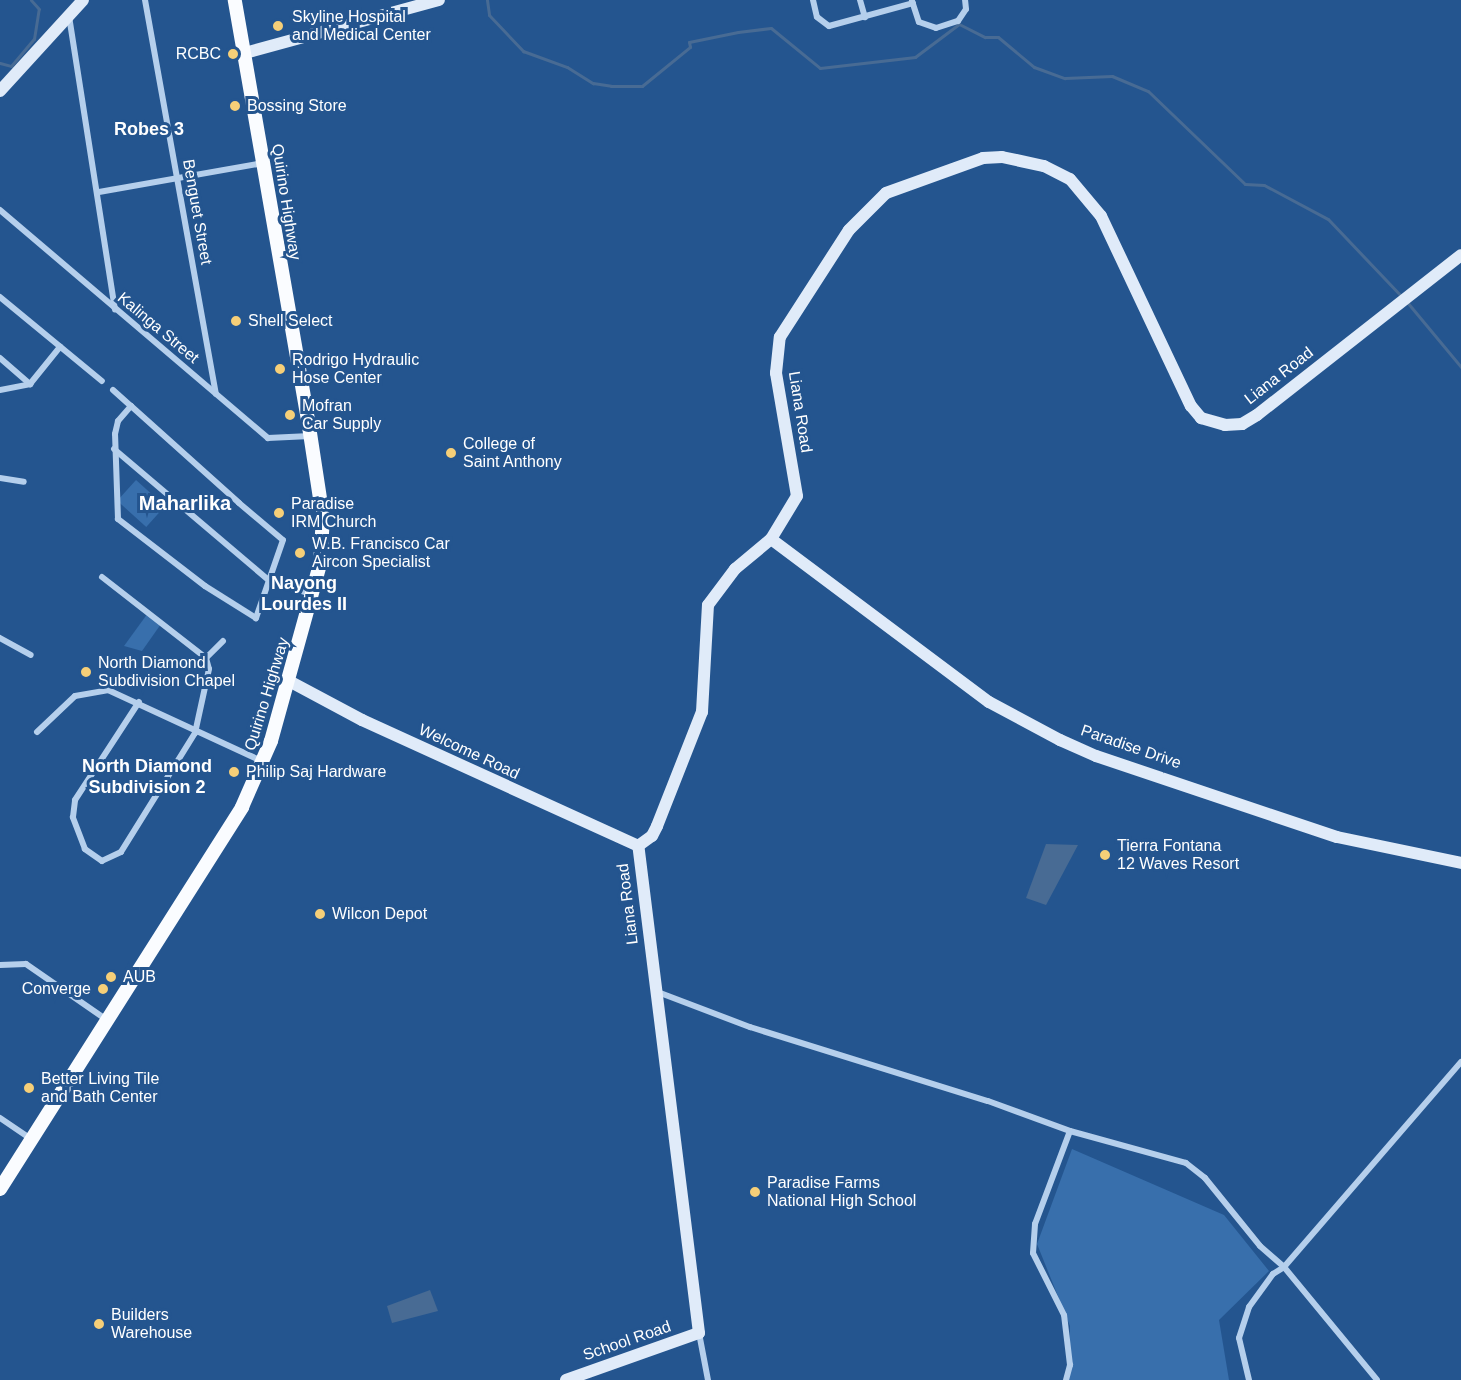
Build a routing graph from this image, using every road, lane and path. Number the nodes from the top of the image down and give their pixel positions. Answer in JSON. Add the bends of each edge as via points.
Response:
{"nodes":[{"id":1,"x":83,"y":0,"type":"edge"},
{"id":2,"x":145,"y":0,"type":"edge"},
{"id":3,"x":235,"y":0,"type":"edge"},
{"id":4,"x":440,"y":0,"type":"edge"},
{"id":5,"x":813,"y":0,"type":"edge"},
{"id":6,"x":861,"y":0,"type":"edge"},
{"id":7,"x":965,"y":0,"type":"edge"},
{"id":8,"x":912,"y":2,"type":"edge"},
{"id":9,"x":69,"y":15,"type":"junction"},
{"id":10,"x":865,"y":17,"type":"junction"},
{"id":11,"x":245,"y":53,"type":"junction"},
{"id":12,"x":0,"y":91,"type":"edge"},
{"id":13,"x":263,"y":163,"type":"junction"},
{"id":14,"x":177,"y":177,"type":"junction"},
{"id":15,"x":99,"y":192,"type":"junction"},
{"id":16,"x":0,"y":210,"type":"edge"},
{"id":17,"x":1461,"y":255,"type":"edge"},
{"id":18,"x":0,"y":297,"type":"edge"},
{"id":19,"x":115,"y":309,"type":"junction"},
{"id":20,"x":60,"y":347,"type":"junction"},
{"id":21,"x":0,"y":358,"type":"edge"},
{"id":22,"x":102,"y":381,"type":"dead end"},
{"id":23,"x":30,"y":384,"type":"junction"},
{"id":24,"x":0,"y":390,"type":"edge"},
{"id":25,"x":113,"y":390,"type":"dead end"},
{"id":26,"x":216,"y":394,"type":"junction"},
{"id":27,"x":131,"y":406,"type":"junction"},
{"id":28,"x":310,"y":436,"type":"junction"},
{"id":29,"x":114,"y":449,"type":"junction"},
{"id":30,"x":0,"y":478,"type":"edge"},
{"id":31,"x":24,"y":482,"type":"dead end"},
{"id":32,"x":771,"y":539,"type":"junction"},
{"id":33,"x":102,"y":578,"type":"dead end"},
{"id":34,"x":271,"y":582,"type":"junction"},
{"id":35,"x":314,"y":595,"type":"junction"},
{"id":36,"x":0,"y":638,"type":"edge"},
{"id":37,"x":223,"y":641,"type":"dead end"},
{"id":38,"x":31,"y":655,"type":"dead end"},
{"id":39,"x":206,"y":658,"type":"junction"},
{"id":40,"x":289,"y":681,"type":"junction"},
{"id":41,"x":139,"y":702,"type":"junction"},
{"id":42,"x":37,"y":732,"type":"dead end"},
{"id":43,"x":195,"y":733,"type":"junction"},
{"id":44,"x":264,"y":762,"type":"junction"},
{"id":45,"x":638,"y":846,"type":"junction"},
{"id":46,"x":1461,"y":863,"type":"edge"},
{"id":47,"x":0,"y":965,"type":"edge"},
{"id":48,"x":655,"y":991,"type":"junction"},
{"id":49,"x":107,"y":1020,"type":"junction"},
{"id":50,"x":1461,"y":1062,"type":"edge"},
{"id":51,"x":0,"y":1118,"type":"edge"},
{"id":52,"x":1070,"y":1131,"type":"junction"},
{"id":53,"x":32,"y":1140,"type":"junction"},
{"id":54,"x":0,"y":1189,"type":"edge"},
{"id":55,"x":1284,"y":1267,"type":"junction"},
{"id":56,"x":699,"y":1333,"type":"junction"},
{"id":57,"x":566,"y":1380,"type":"edge"},
{"id":58,"x":708,"y":1380,"type":"edge"},
{"id":59,"x":1066,"y":1380,"type":"edge"},
{"id":60,"x":1249,"y":1380,"type":"edge"},
{"id":61,"x":1377,"y":1380,"type":"edge"}],
"edges":[{"from":1,"to":9,"type":"street"},
{"from":2,"to":14,"type":"street","name":"Benguet Street"},
{"from":3,"to":11,"type":"main road","name":"Quirino Highway"},
{"from":4,"to":11,"type":"street"},
{"from":5,"to":10,"type":"street","via":[[817,17],[829,26]]},
{"from":6,"to":10,"type":"street"},
{"from":7,"to":8,"type":"street","via":[[966,9],[958,21],[936,28],[919,22]]},
{"from":8,"to":10,"type":"street"},
{"from":9,"to":12,"type":"street"},
{"from":9,"to":15,"type":"street"},
{"from":11,"to":13,"type":"main road","name":"Quirino Highway"},
{"from":13,"to":14,"type":"street"},
{"from":13,"to":28,"type":"main road","name":"Quirino Highway"},
{"from":14,"to":15,"type":"street"},
{"from":14,"to":26,"type":"street","name":"Benguet Street"},
{"from":15,"to":19,"type":"street"},
{"from":16,"to":19,"type":"street","name":"Kalinga Street"},
{"from":17,"to":32,"type":"street","name":"Liana Road","via":[[1257,415],[1242,424],[1216,424],[1201,418],[1191,406],[1101,216],[1070,179],[1044,166],[1002,157],[983,158],[896,186],[849,230],[780,337],[776,373],[797,496]]},
{"from":18,"to":20,"type":"street"},
{"from":19,"to":26,"type":"street","name":"Kalinga Street"},
{"from":20,"to":22,"type":"street"},
{"from":20,"to":23,"type":"street"},
{"from":21,"to":23,"type":"street"},
{"from":23,"to":24,"type":"street"},
{"from":25,"to":27,"type":"street"},
{"from":26,"to":28,"type":"street","name":"Kalinga Street","via":[[268,438]]},
{"from":27,"to":29,"type":"street","via":[[118,421]]},
{"from":27,"to":34,"type":"street","via":[[283,540]]},
{"from":28,"to":35,"type":"main road","name":"Quirino Highway","via":[[323,518],[323,545]]},
{"from":29,"to":34,"type":"street"},
{"from":29,"to":34,"type":"street","via":[[122,522],[205,586],[256,618]]},
{"from":30,"to":31,"type":"street"},
{"from":32,"to":45,"type":"street","name":"Liana Road","via":[[735,569],[708,605],[702,712],[657,826],[648,840]]},
{"from":32,"to":46,"type":"street","name":"Paradise Drive","via":[[989,702],[1060,740],[1096,756],[1337,837]]},
{"from":33,"to":39,"type":"street"},
{"from":34,"to":35,"type":"street"},
{"from":35,"to":40,"type":"main road","name":"Quirino Highway"},
{"from":36,"to":38,"type":"street"},
{"from":37,"to":39,"type":"street"},
{"from":39,"to":43,"type":"street","via":[[208,680]]},
{"from":40,"to":44,"type":"main road","name":"Quirino Highway"},
{"from":40,"to":45,"type":"street","name":"Welcome Road","via":[[362,720]]},
{"from":41,"to":42,"type":"street","via":[[108,690],[84,692],[65,702]]},
{"from":41,"to":43,"type":"street"},
{"from":41,"to":43,"type":"street","via":[[75,800],[73,817],[85,849],[93,857],[102,861],[121,852]]},
{"from":43,"to":44,"type":"street"},
{"from":44,"to":49,"type":"main road","name":"Quirino Highway","via":[[231,828]]},
{"from":45,"to":48,"type":"street","name":"Liana Road"},
{"from":47,"to":49,"type":"street","via":[[26,964]]},
{"from":48,"to":52,"type":"street","via":[[750,1027],[988,1101]]},
{"from":48,"to":56,"type":"street","name":"Liana Road"},
{"from":49,"to":53,"type":"main road","name":"Quirino Highway"},
{"from":50,"to":55,"type":"street"},
{"from":51,"to":53,"type":"street"},
{"from":52,"to":55,"type":"street","via":[[1195,1168],[1260,1246]]},
{"from":52,"to":59,"type":"street","via":[[1035,1224],[1033,1253],[1064,1315],[1070,1365]]},
{"from":53,"to":54,"type":"main road","name":"Quirino Highway"},
{"from":55,"to":60,"type":"street","via":[[1272,1274],[1242,1322],[1240,1348]]},
{"from":55,"to":61,"type":"street"},
{"from":56,"to":57,"type":"street","name":"School Road"},
{"from":56,"to":58,"type":"street"}]}
